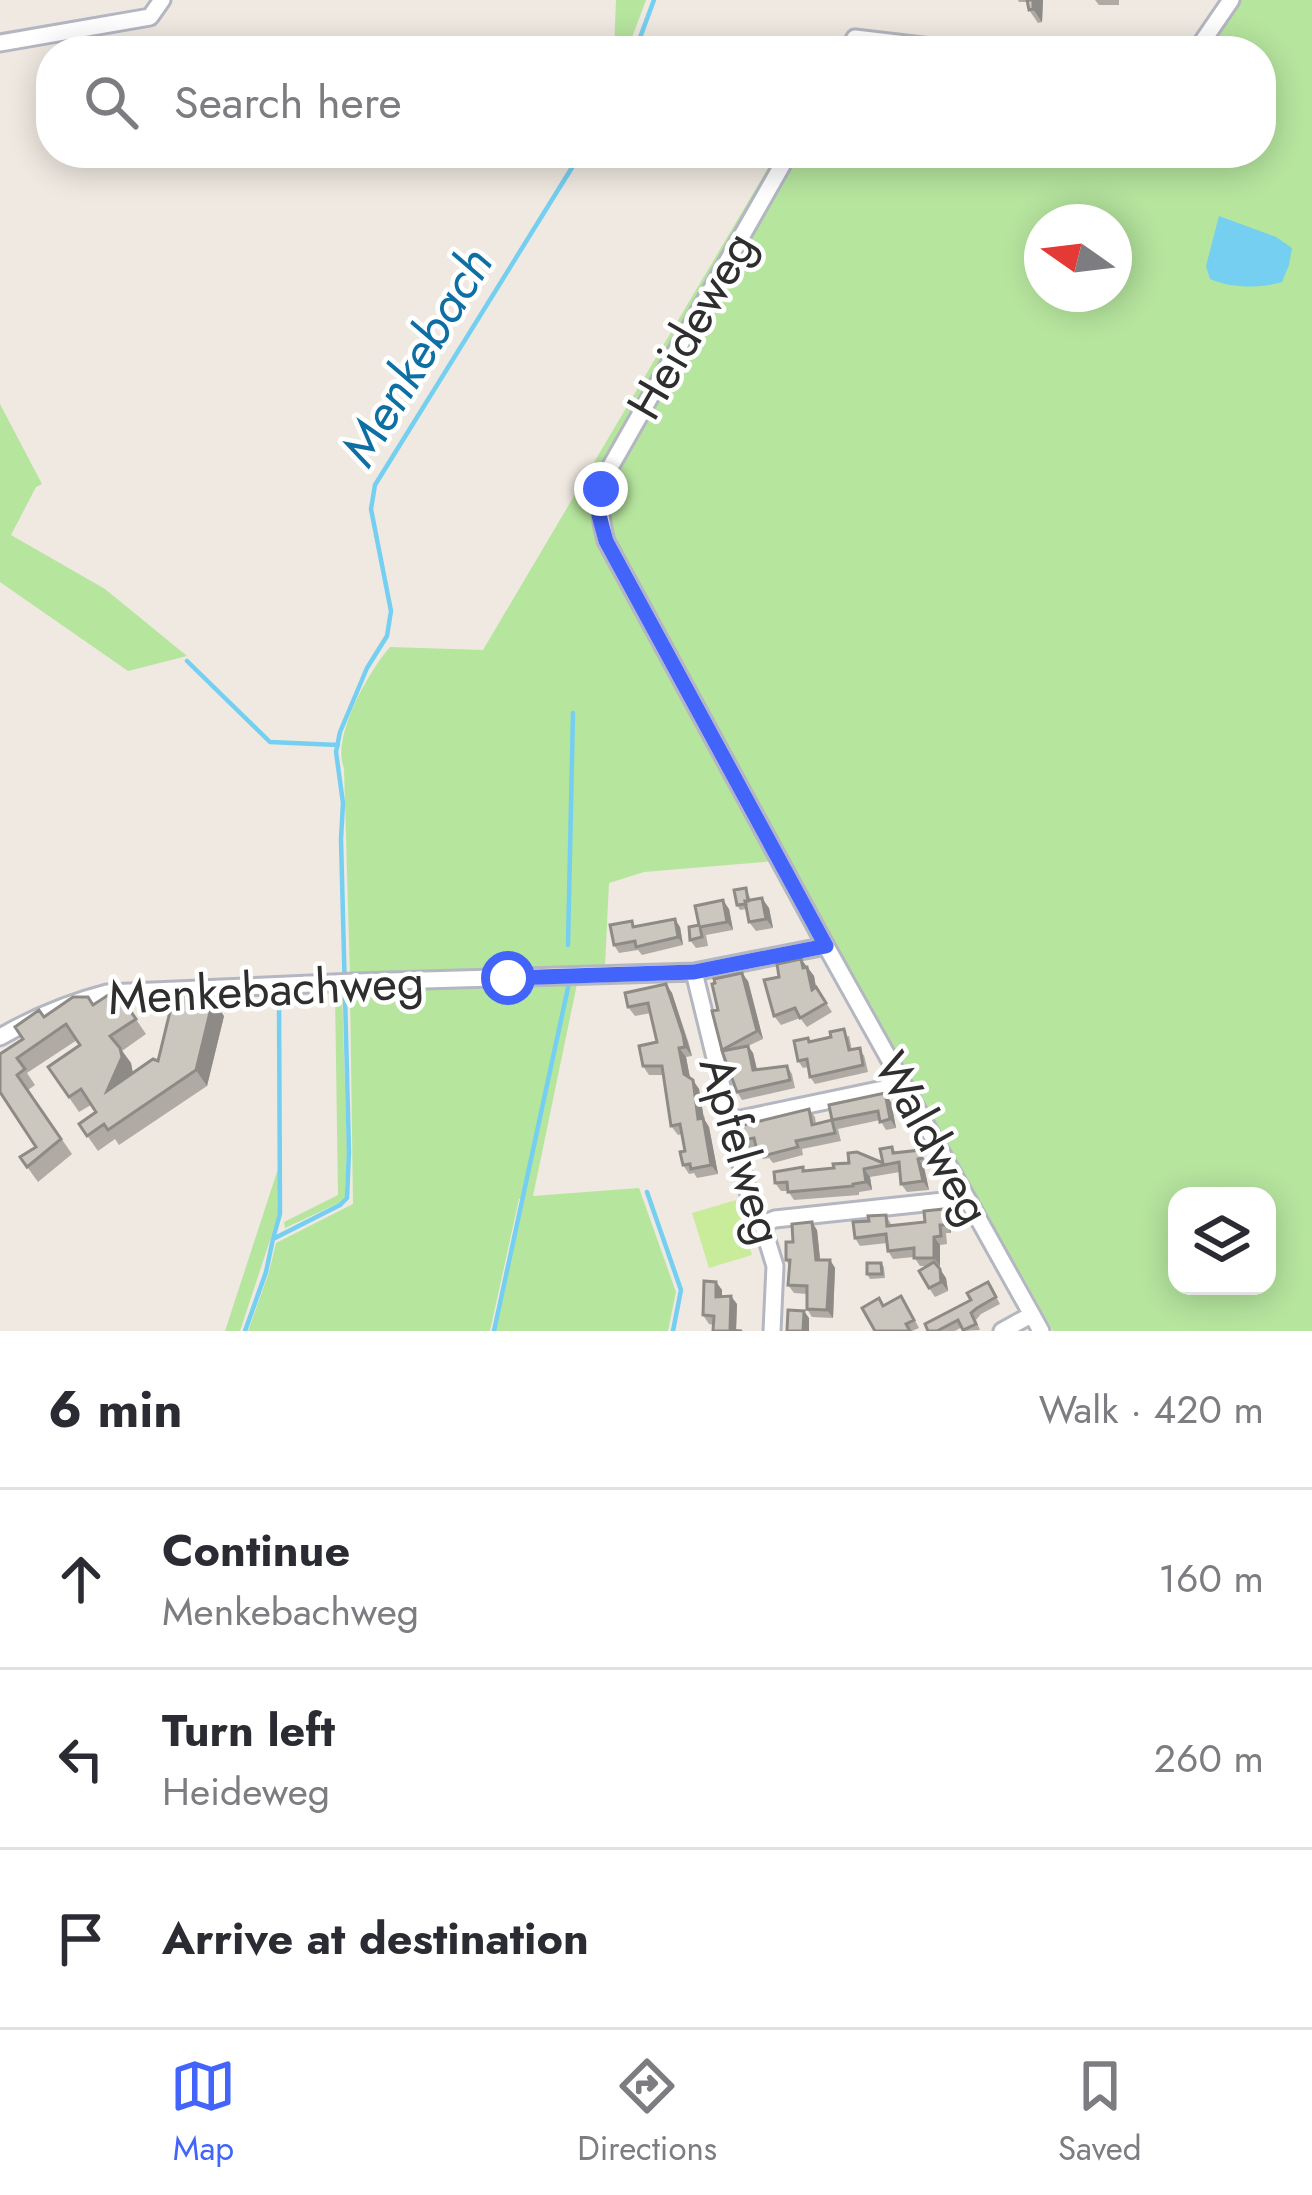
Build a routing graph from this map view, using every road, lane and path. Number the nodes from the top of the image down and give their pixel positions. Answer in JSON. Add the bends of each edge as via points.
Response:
{"nodes":[{"id":1,"x":162,"y":0,"type":"edge"},
{"id":2,"x":1231,"y":0,"type":"edge"},
{"id":3,"x":43,"y":36,"type":"edge"},
{"id":4,"x":1206,"y":36,"type":"edge"},
{"id":5,"x":36,"y":37,"type":"edge"},
{"id":6,"x":0,"y":44,"type":"edge"},
{"id":7,"x":780,"y":168,"type":"edge"},
{"id":8,"x":826,"y":946,"type":"junction"},
{"id":9,"x":694,"y":972,"type":"junction"},
{"id":10,"x":0,"y":1037,"type":"edge"},
{"id":11,"x":900,"y":1079,"type":"junction"},
{"id":12,"x":731,"y":1121,"type":"junction"},
{"id":13,"x":963,"y":1192,"type":"junction"},
{"id":14,"x":762,"y":1224,"type":"junction"},
{"id":15,"x":1031,"y":1315,"type":"junction"},
{"id":16,"x":772,"y":1331,"type":"edge"},
{"id":17,"x":1002,"y":1331,"type":"edge"},
{"id":18,"x":1041,"y":1331,"type":"edge"}],
"edges":[{"from":1,"to":3,"type":"street","via":[[149,16]]},
{"from":2,"to":4,"type":"street"},
{"from":5,"to":6,"type":"street"},
{"from":7,"to":8,"type":"street","name":"Heideweg","via":[[608,471],[599,515]]},
{"from":8,"to":9,"type":"street","name":"Menkebachweg"},
{"from":8,"to":11,"type":"street","name":"Waldweg"},
{"from":9,"to":10,"type":"street","name":"Menkebachweg","via":[[106,993]]},
{"from":9,"to":12,"type":"street","name":"Apfelweg"},
{"from":11,"to":12,"type":"street"},
{"from":11,"to":13,"type":"street","name":"Waldweg"},
{"from":12,"to":14,"type":"street","name":"Apfelweg"},
{"from":13,"to":14,"type":"street"},
{"from":13,"to":15,"type":"street","name":"Waldweg"},
{"from":14,"to":16,"type":"street","name":"Apfelweg","via":[[775,1266]]},
{"from":15,"to":17,"type":"street"},
{"from":15,"to":18,"type":"street","name":"Waldweg"}]}
